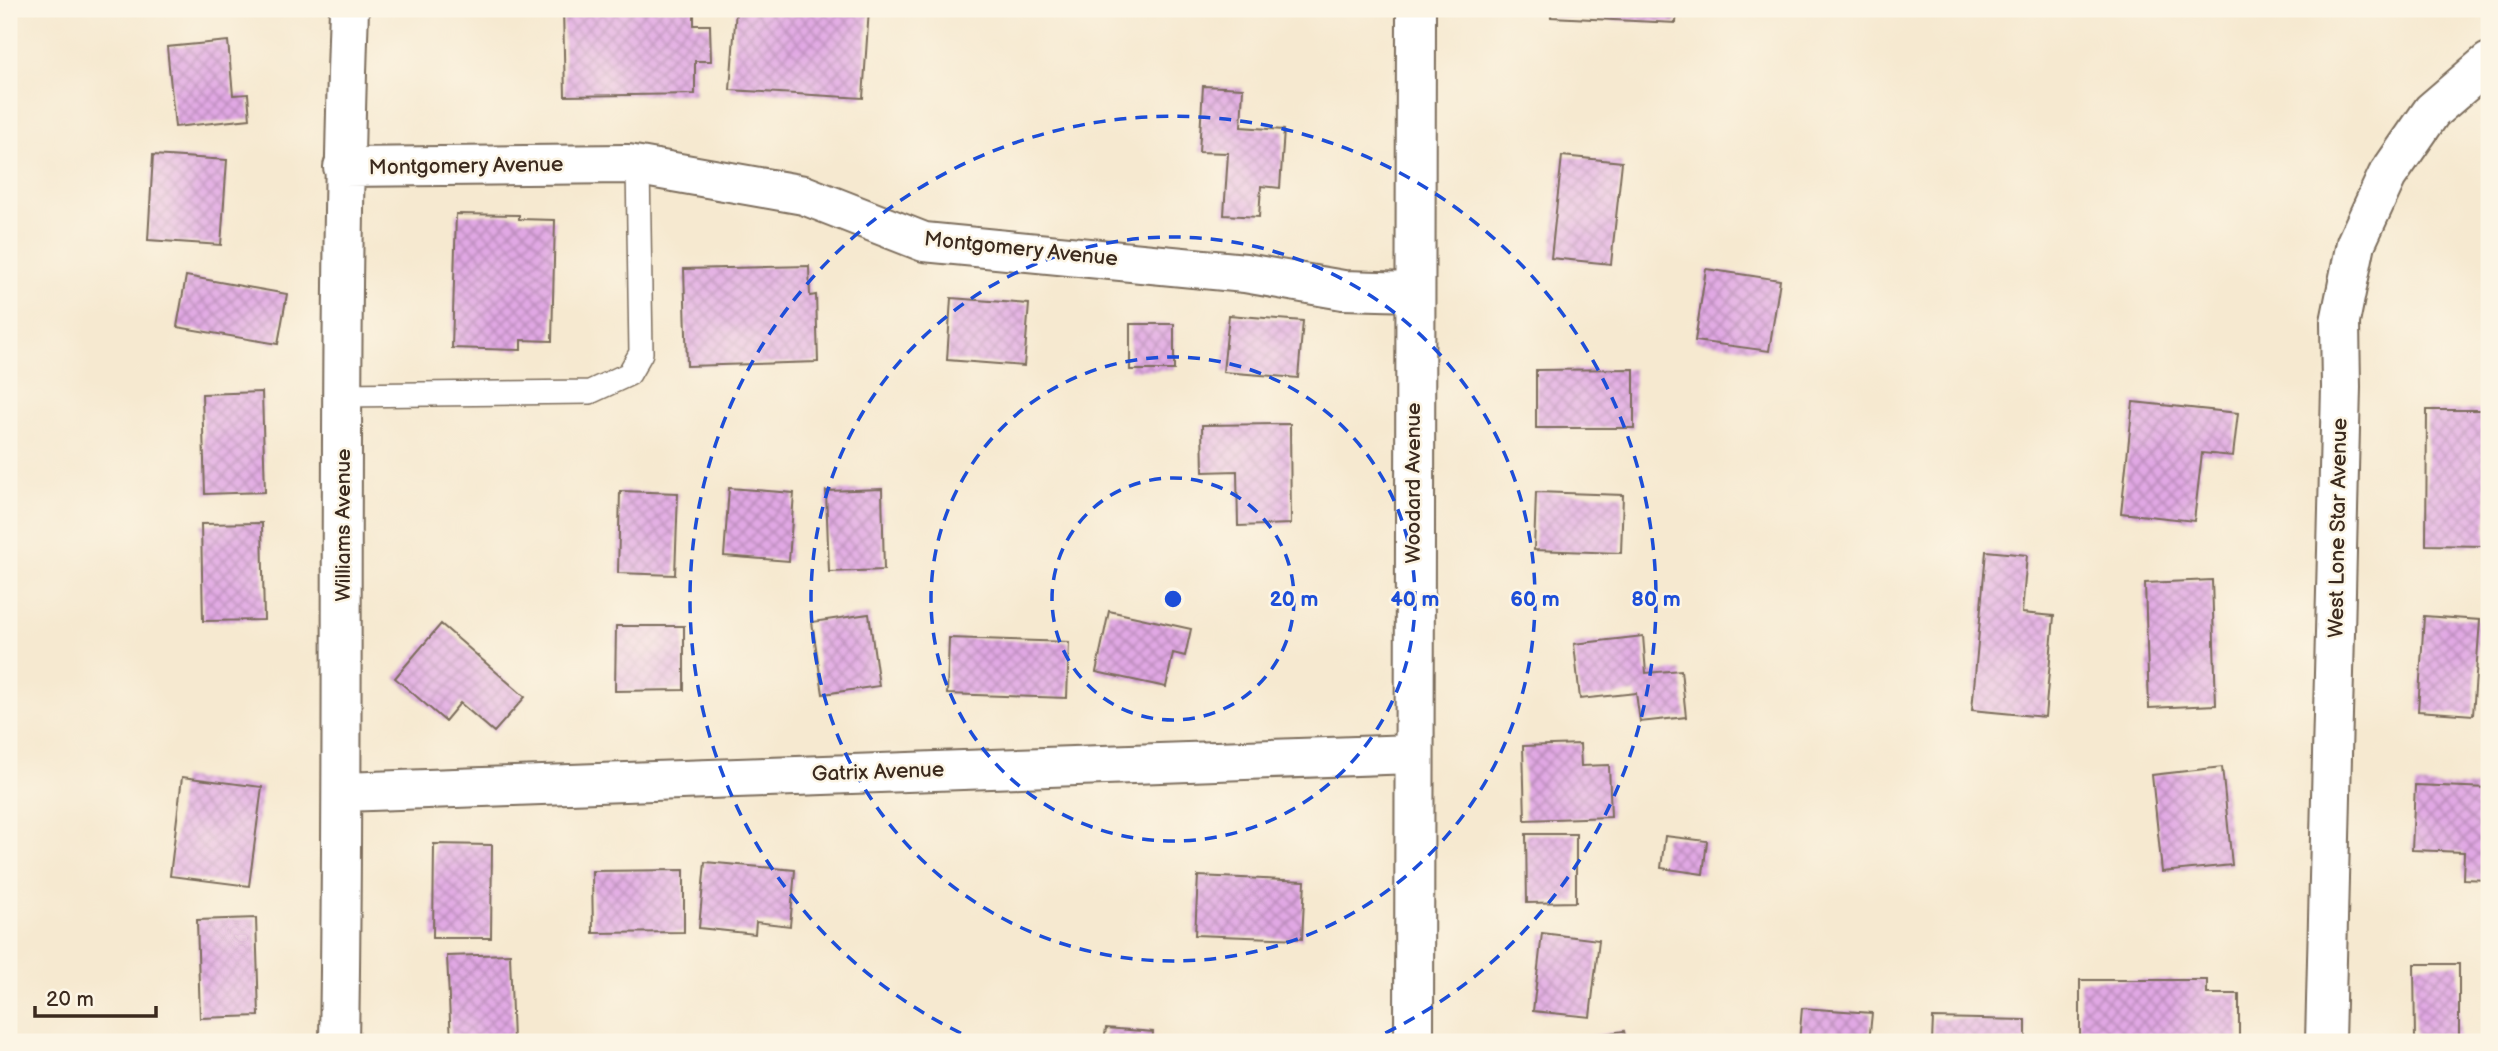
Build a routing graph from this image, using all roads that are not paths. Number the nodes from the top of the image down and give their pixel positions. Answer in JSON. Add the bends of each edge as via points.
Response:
{"nodes":[{"id":1,"x":349,"y":9,"type":"edge"},
{"id":2,"x":1416,"y":9,"type":"edge"},
{"id":3,"x":2489,"y":62,"type":"edge"},
{"id":4,"x":638,"y":165,"type":"junction"},
{"id":5,"x":343,"y":167,"type":"junction"},
{"id":6,"x":1414,"y":292,"type":"junction"},
{"id":7,"x":343,"y":395,"type":"junction"},
{"id":8,"x":1413,"y":754,"type":"junction"},
{"id":9,"x":343,"y":792,"type":"junction"},
{"id":10,"x":339,"y":1042,"type":"edge"},
{"id":11,"x":1414,"y":1042,"type":"edge"},
{"id":12,"x":2325,"y":1042,"type":"edge"}],
"edges":[{"from":1,"to":5,"type":"street","name":"Williams Avenue"},
{"from":2,"to":6,"type":"street","name":"Woodard Avenue"},
{"from":3,"to":12,"type":"street","name":"West Lone Star Avenue","via":[[2432,111],[2387,176],[2356,243],[2340,322]]},
{"from":4,"to":5,"type":"street","name":"Montgomery Avenue"},
{"from":4,"to":6,"type":"street","name":"Montgomery Avenue","via":[[804,195],[924,242],[1245,273],[1343,290]]},
{"from":4,"to":7,"type":"lane","via":[[642,354],[629,374],[590,392]]},
{"from":5,"to":7,"type":"street","name":"Williams Avenue"},
{"from":6,"to":8,"type":"street","name":"Woodard Avenue"},
{"from":7,"to":9,"type":"street","name":"Williams Avenue"},
{"from":8,"to":9,"type":"street","name":"Gatrix Avenue"},
{"from":8,"to":11,"type":"street","name":"Woodard Avenue"},
{"from":9,"to":10,"type":"street","name":"Williams Avenue"}]}
